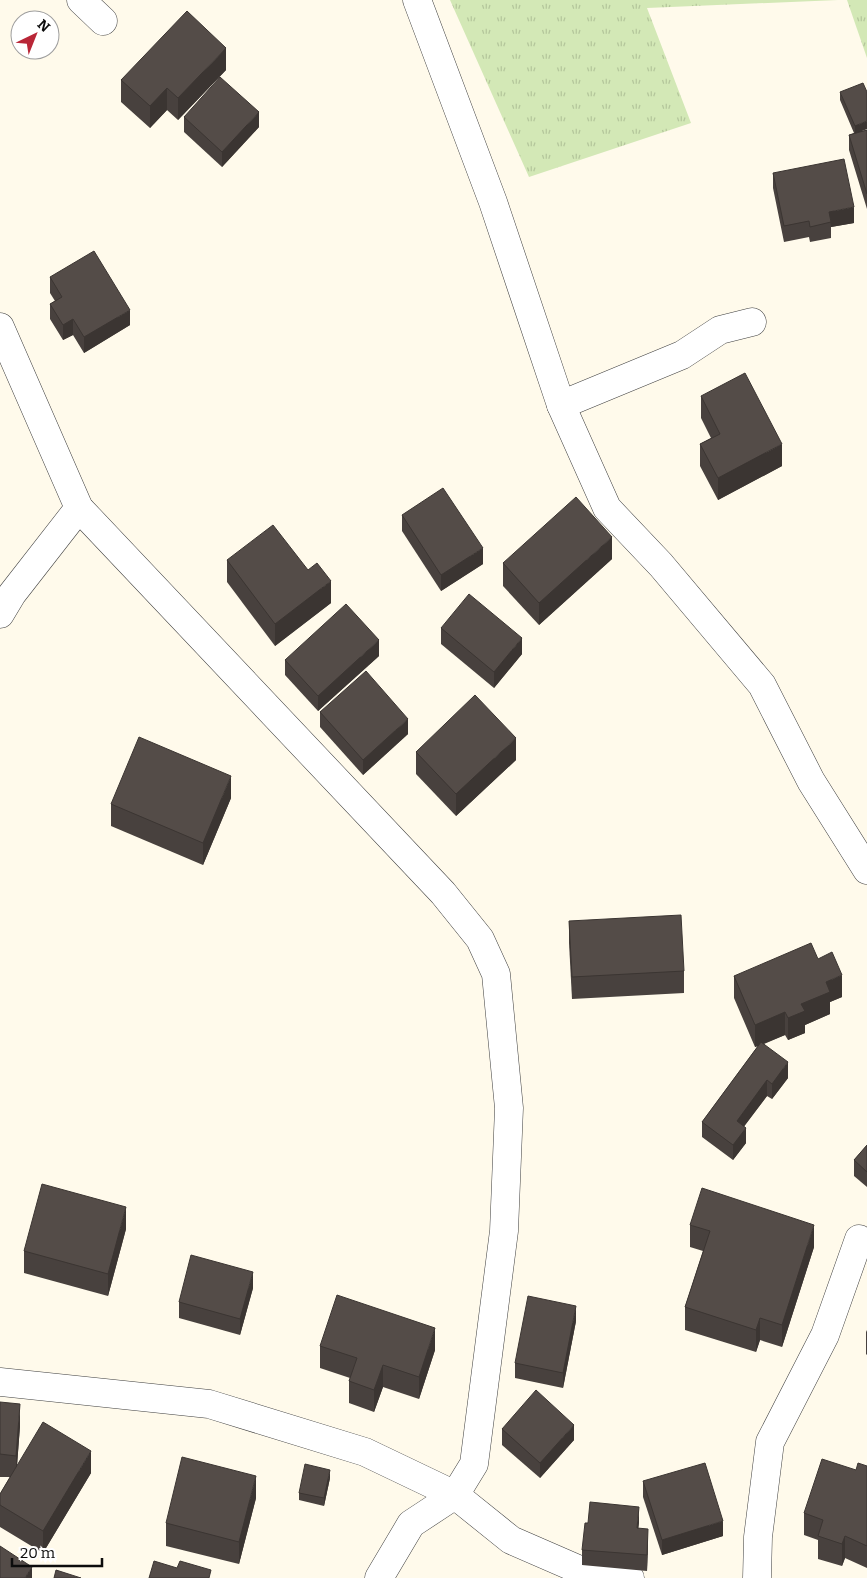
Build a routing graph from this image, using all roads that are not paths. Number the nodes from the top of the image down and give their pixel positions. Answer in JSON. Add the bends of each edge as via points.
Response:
{"nodes":[{"id":1,"x":81,"y":0,"type":"edge"},
{"id":2,"x":417,"y":0,"type":"edge"},
{"id":3,"x":103,"y":21,"type":"dead end"},
{"id":4,"x":752,"y":322,"type":"dead end"},
{"id":5,"x":0,"y":327,"type":"edge"},
{"id":6,"x":561,"y":405,"type":"junction"},
{"id":7,"x":79,"y":508,"type":"junction"},
{"id":8,"x":0,"y":614,"type":"edge"},
{"id":9,"x":867,"y":870,"type":"edge"},
{"id":10,"x":859,"y":1239,"type":"dead end"},
{"id":11,"x":0,"y":1382,"type":"edge"},
{"id":12,"x":455,"y":1495,"type":"junction"},
{"id":13,"x":379,"y":1578,"type":"edge"},
{"id":14,"x":630,"y":1578,"type":"edge"},
{"id":15,"x":757,"y":1578,"type":"edge"}],
"edges":[{"from":1,"to":3,"type":"street"},
{"from":2,"to":6,"type":"street","via":[[493,202]]},
{"from":4,"to":6,"type":"street","via":[[720,330],[682,355]]},
{"from":5,"to":7,"type":"street"},
{"from":6,"to":9,"type":"street","via":[[607,508],[661,565],[762,685],[812,781]]},
{"from":7,"to":8,"type":"street"},
{"from":7,"to":12,"type":"street","via":[[443,893],[480,939],[496,974],[508,1108],[504,1231],[474,1464]]},
{"from":10,"to":15,"type":"street","via":[[825,1335],[770,1442],[758,1537]]},
{"from":11,"to":12,"type":"street","via":[[210,1404],[365,1452]]},
{"from":12,"to":13,"type":"street","via":[[411,1524]]},
{"from":12,"to":14,"type":"street","via":[[511,1540],[580,1570]]}]}
